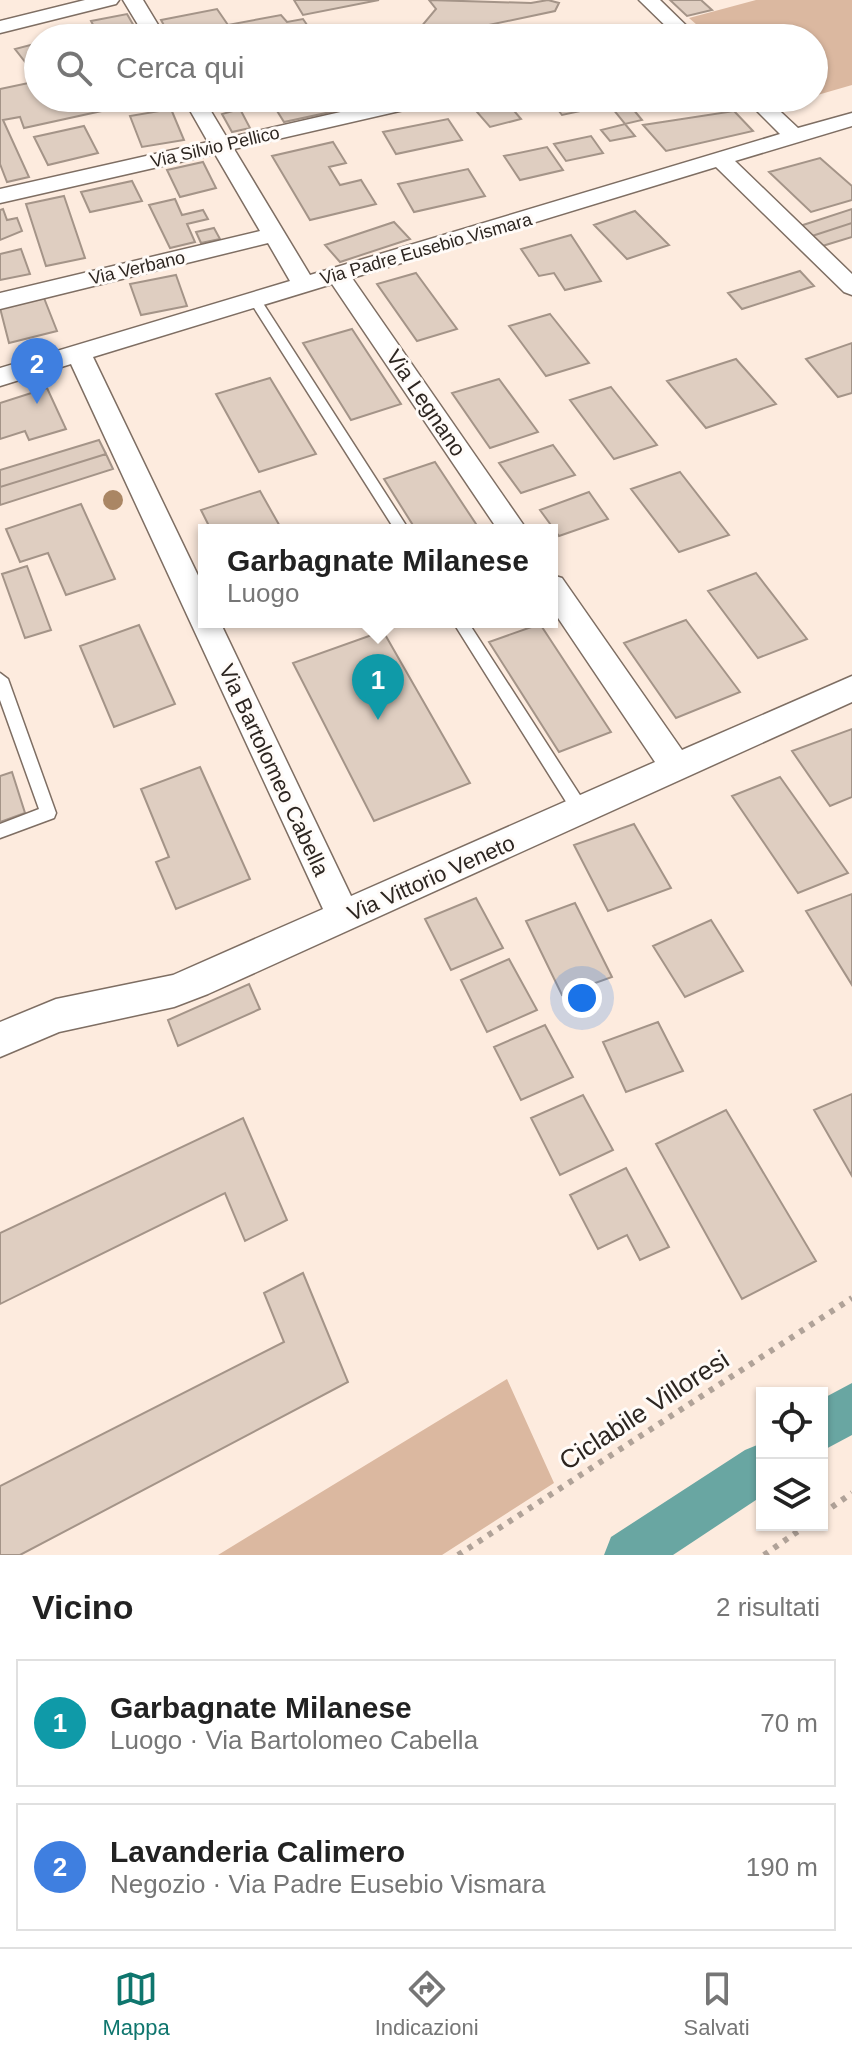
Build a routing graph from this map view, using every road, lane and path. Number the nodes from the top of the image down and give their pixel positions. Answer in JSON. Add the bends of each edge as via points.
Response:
{"nodes":[{"id":1,"x":109,"y":0,"type":"edge"},
{"id":2,"x":133,"y":0,"type":"edge"},
{"id":3,"x":649,"y":0,"type":"edge"},
{"id":4,"x":148,"y":24,"type":"edge"},
{"id":5,"x":674,"y":24,"type":"edge"},
{"id":6,"x":0,"y":27,"type":"edge"},
{"id":7,"x":201,"y":112,"type":"edge"},
{"id":8,"x":368,"y":112,"type":"edge"},
{"id":9,"x":769,"y":112,"type":"edge"},
{"id":10,"x":852,"y":119,"type":"edge"},
{"id":11,"x":793,"y":135,"type":"junction"},
{"id":12,"x":221,"y":145,"type":"junction"},
{"id":13,"x":720,"y":159,"type":"junction"},
{"id":14,"x":0,"y":196,"type":"edge"},
{"id":15,"x":273,"y":235,"type":"junction"},
{"id":16,"x":338,"y":275,"type":"junction"},
{"id":17,"x":304,"y":285,"type":"junction"},
{"id":18,"x":852,"y":287,"type":"edge"},
{"id":19,"x":255,"y":300,"type":"junction"},
{"id":20,"x":0,"y":301,"type":"edge"},
{"id":21,"x":79,"y":354,"type":"junction"},
{"id":22,"x":0,"y":377,"type":"edge"},
{"id":23,"x":398,"y":524,"type":"edge"},
{"id":24,"x":509,"y":524,"type":"edge"},
{"id":25,"x":558,"y":595,"type":"edge"},
{"id":26,"x":198,"y":606,"type":"edge"},
{"id":27,"x":208,"y":628,"type":"edge"},
{"id":28,"x":464,"y":628,"type":"edge"},
{"id":29,"x":0,"y":679,"type":"edge"},
{"id":30,"x":852,"y":688,"type":"edge"},
{"id":31,"x":676,"y":767,"type":"junction"},
{"id":32,"x":581,"y":811,"type":"junction"},
{"id":33,"x":0,"y":831,"type":"edge"},
{"id":34,"x":344,"y":918,"type":"junction"},
{"id":35,"x":0,"y":1040,"type":"edge"},
{"id":36,"x":852,"y":1298,"type":"edge"},
{"id":37,"x":852,"y":1493,"type":"edge"},
{"id":38,"x":828,"y":1510,"type":"edge"},
{"id":39,"x":798,"y":1531,"type":"edge"},
{"id":40,"x":458,"y":1555,"type":"edge"},
{"id":41,"x":764,"y":1555,"type":"edge"}],
"edges":[{"from":1,"to":6,"type":"street"},
{"from":2,"to":4,"type":"street"},
{"from":3,"to":5,"type":"street"},
{"from":7,"to":12,"type":"street"},
{"from":8,"to":12,"type":"street","name":"Via Silvio Pellico"},
{"from":9,"to":11,"type":"street"},
{"from":10,"to":11,"type":"street","name":"Via Padre Eusebio Vismara"},
{"from":11,"to":13,"type":"street","name":"Via Padre Eusebio Vismara"},
{"from":12,"to":14,"type":"street","name":"Via Silvio Pellico"},
{"from":12,"to":15,"type":"street"},
{"from":13,"to":16,"type":"street","name":"Via Padre Eusebio Vismara"},
{"from":13,"to":18,"type":"street"},
{"from":15,"to":17,"type":"street"},
{"from":15,"to":20,"type":"street","name":"Via Verbano"},
{"from":16,"to":17,"type":"street","name":"Via Padre Eusebio Vismara"},
{"from":16,"to":24,"type":"street","name":"Via Legnano"},
{"from":17,"to":19,"type":"street","name":"Via Padre Eusebio Vismara"},
{"from":19,"to":21,"type":"street","name":"Via Padre Eusebio Vismara"},
{"from":19,"to":23,"type":"lane"},
{"from":21,"to":22,"type":"street","name":"Via Padre Eusebio Vismara"},
{"from":21,"to":26,"type":"street","name":"Via Bartolomeo Cabella"},
{"from":25,"to":31,"type":"street"},
{"from":27,"to":34,"type":"street","name":"Via Bartolomeo Cabella"},
{"from":28,"to":32,"type":"lane"},
{"from":29,"to":33,"type":"lane","via":[[48,813]]},
{"from":30,"to":31,"type":"street","name":"Via Vittorio Veneto"},
{"from":31,"to":32,"type":"street","name":"Via Vittorio Veneto"},
{"from":32,"to":34,"type":"street","name":"Via Vittorio Veneto"},
{"from":34,"to":35,"type":"street","name":"Via Vittorio Veneto","via":[[174,991],[88,1007]]},
{"from":36,"to":40,"type":"path","name":"Ciclabile Villoresi"},
{"from":37,"to":38,"type":"path"},
{"from":39,"to":41,"type":"path"}]}
